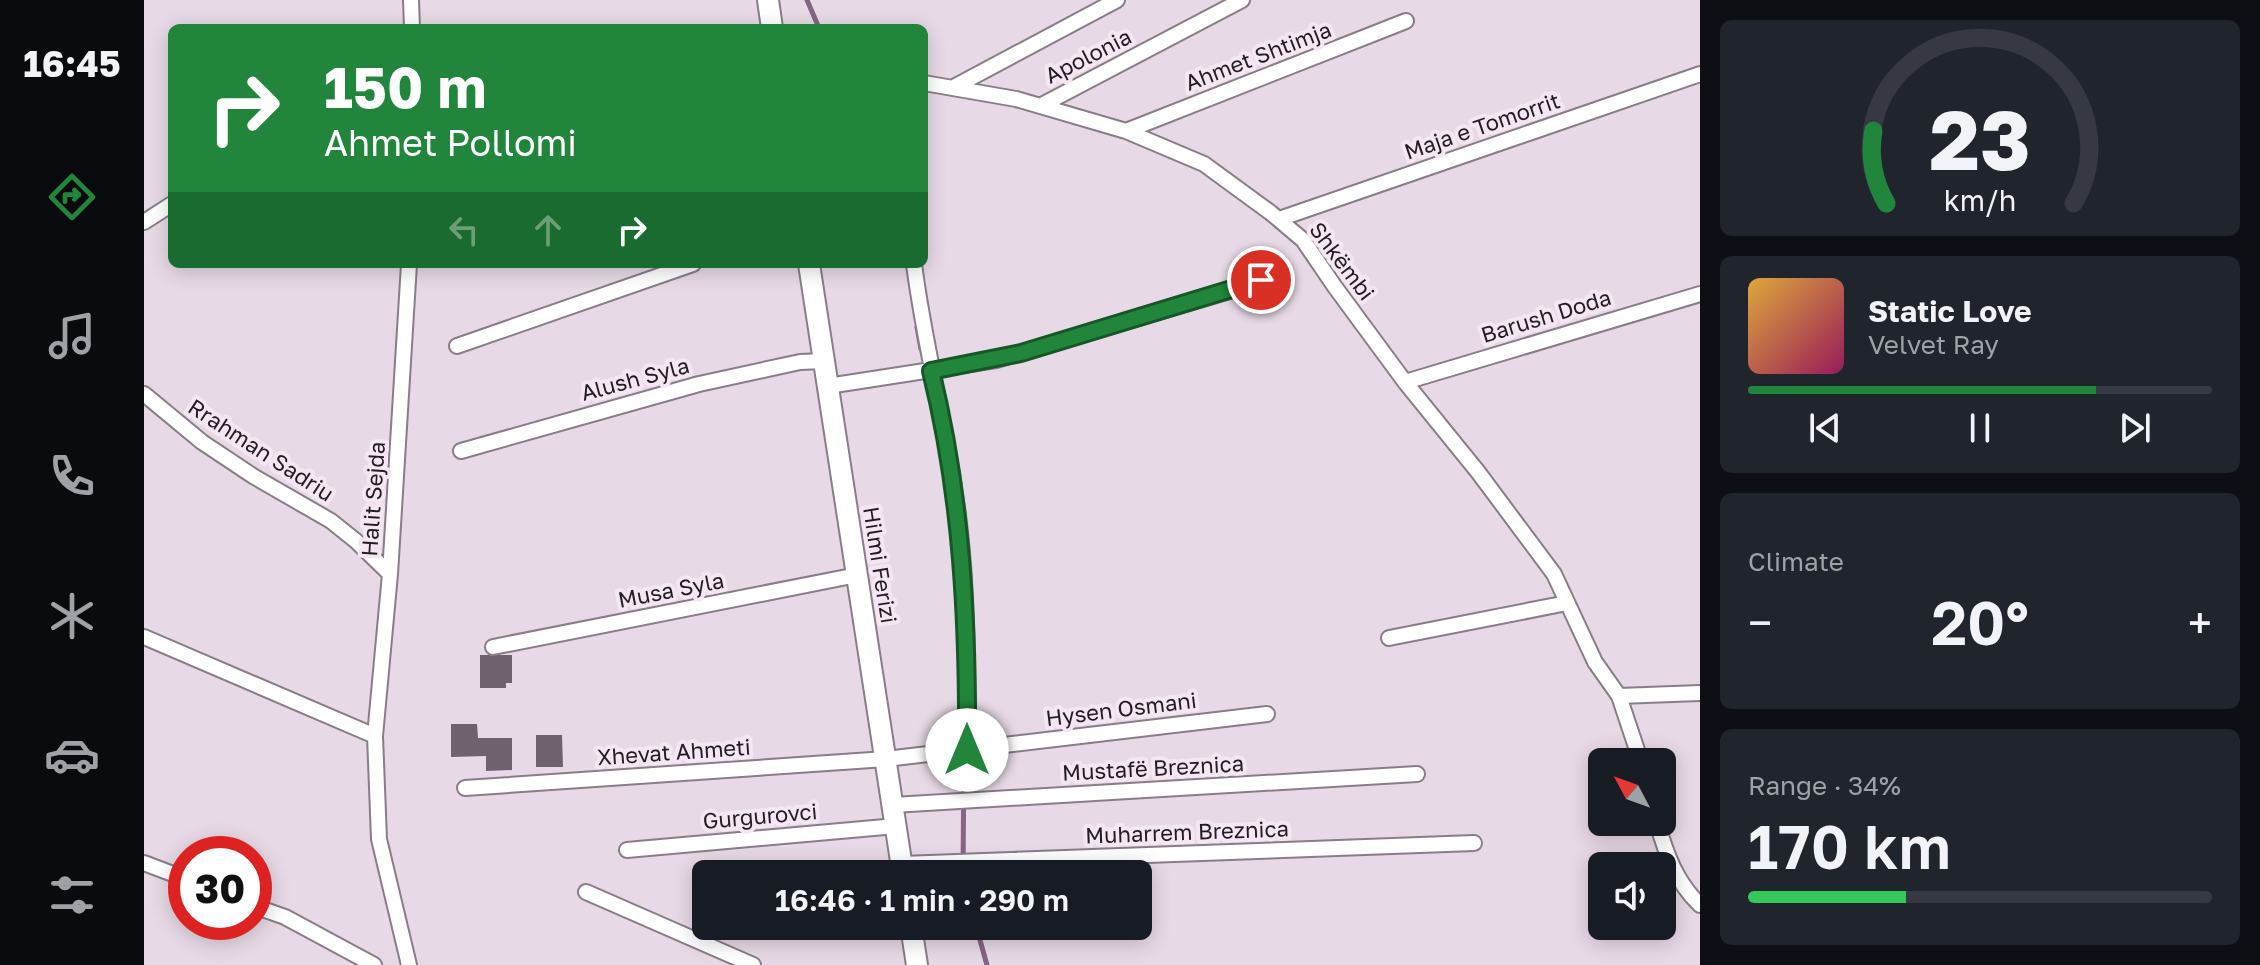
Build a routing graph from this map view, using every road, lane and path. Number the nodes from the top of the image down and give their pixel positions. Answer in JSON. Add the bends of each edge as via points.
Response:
{"nodes":[{"id":1,"x":411,"y":0,"type":"edge"},
{"id":2,"x":768,"y":0,"type":"edge"},
{"id":3,"x":1117,"y":0,"type":"edge"},
{"id":4,"x":1242,"y":0,"type":"edge"},
{"id":5,"x":1406,"y":21,"type":"dead end"},
{"id":6,"x":412,"y":24,"type":"edge"},
{"id":7,"x":771,"y":24,"type":"edge"},
{"id":8,"x":1700,"y":74,"type":"edge"},
{"id":9,"x":928,"y":84,"type":"edge"},
{"id":10,"x":951,"y":88,"type":"junction"},
{"id":11,"x":1040,"y":106,"type":"junction"},
{"id":12,"x":1126,"y":131,"type":"junction"},
{"id":13,"x":168,"y":207,"type":"edge"},
{"id":14,"x":1279,"y":219,"type":"junction"},
{"id":15,"x":144,"y":222,"type":"edge"},
{"id":16,"x":409,"y":268,"type":"edge"},
{"id":17,"x":681,"y":268,"type":"edge"},
{"id":18,"x":810,"y":268,"type":"edge"},
{"id":19,"x":914,"y":268,"type":"edge"},
{"id":20,"x":1280,"y":273,"type":"dead end"},
{"id":21,"x":1700,"y":294,"type":"edge"},
{"id":22,"x":457,"y":346,"type":"dead end"},
{"id":23,"x":824,"y":361,"type":"junction"},
{"id":24,"x":926,"y":372,"type":"junction"},
{"id":25,"x":1405,"y":382,"type":"junction"},
{"id":26,"x":828,"y":386,"type":"junction"},
{"id":27,"x":144,"y":394,"type":"edge"},
{"id":28,"x":461,"y":451,"type":"dead end"},
{"id":29,"x":390,"y":574,"type":"junction"},
{"id":30,"x":857,"y":575,"type":"junction"},
{"id":31,"x":1567,"y":603,"type":"junction"},
{"id":32,"x":144,"y":637,"type":"edge"},
{"id":33,"x":1389,"y":638,"type":"dead end"},
{"id":34,"x":493,"y":647,"type":"dead end"},
{"id":35,"x":1700,"y":693,"type":"edge"},
{"id":36,"x":1619,"y":696,"type":"junction"},
{"id":37,"x":1267,"y":714,"type":"dead end"},
{"id":38,"x":375,"y":736,"type":"junction"},
{"id":39,"x":1636,"y":748,"type":"edge"},
{"id":40,"x":962,"y":750,"type":"junction"},
{"id":41,"x":886,"y":759,"type":"junction"},
{"id":42,"x":1417,"y":774,"type":"dead end"},
{"id":43,"x":465,"y":788,"type":"dead end"},
{"id":44,"x":894,"y":816,"type":"junction"},
{"id":45,"x":1661,"y":836,"type":"edge"},
{"id":46,"x":1474,"y":843,"type":"dead end"},
{"id":47,"x":627,"y":850,"type":"dead end"},
{"id":48,"x":901,"y":860,"type":"edge"},
{"id":49,"x":1002,"y":860,"type":"edge"},
{"id":50,"x":144,"y":863,"type":"edge"},
{"id":51,"x":168,"y":872,"type":"edge"},
{"id":52,"x":586,"y":892,"type":"dead end"},
{"id":53,"x":1700,"y":905,"type":"edge"},
{"id":54,"x":272,"y":912,"type":"edge"},
{"id":55,"x":913,"y":940,"type":"edge"},
{"id":56,"x":411,"y":964,"type":"edge"},
{"id":57,"x":374,"y":965,"type":"edge"},
{"id":58,"x":753,"y":965,"type":"edge"},
{"id":59,"x":917,"y":965,"type":"edge"}],
"edges":[{"from":1,"to":6,"type":"street"},
{"from":2,"to":7,"type":"street"},
{"from":3,"to":10,"type":"street"},
{"from":4,"to":11,"type":"street","name":"Apolonia"},
{"from":5,"to":12,"type":"street","name":"Ahmet Shtimja"},
{"from":8,"to":14,"type":"street","name":"Maja e Tomorrit"},
{"from":9,"to":10,"type":"street","name":"Shkëmbi"},
{"from":10,"to":11,"type":"street","name":"Shkëmbi"},
{"from":11,"to":12,"type":"street","name":"Shkëmbi"},
{"from":12,"to":14,"type":"street","name":"Shkëmbi","via":[[1204,164]]},
{"from":13,"to":15,"type":"street"},
{"from":14,"to":25,"type":"street","name":"Shkëmbi","via":[[1303,240]]},
{"from":16,"to":29,"type":"street","name":"Halit Sejda"},
{"from":17,"to":22,"type":"street"},
{"from":18,"to":23,"type":"street","name":"Hilmi Ferizi"},
{"from":19,"to":24,"type":"street"},
{"from":20,"to":24,"type":"street","via":[[1055,344]]},
{"from":21,"to":25,"type":"street","name":"Barush Doda"},
{"from":23,"to":26,"type":"street","name":"Hilmi Ferizi"},
{"from":23,"to":28,"type":"street","name":"Alush Syla","via":[[699,384]]},
{"from":24,"to":26,"type":"street"},
{"from":24,"to":40,"type":"street","via":[[946,433],[959,524],[965,608]]},
{"from":25,"to":31,"type":"street","name":"Shkëmbi","via":[[1554,574]]},
{"from":26,"to":30,"type":"street","name":"Hilmi Ferizi"},
{"from":27,"to":29,"type":"street","name":"Rrahman Sadriu","via":[[202,442],[331,521]]},
{"from":29,"to":38,"type":"street","name":"Halit Sejda"},
{"from":30,"to":34,"type":"street","name":"Musa Syla"},
{"from":30,"to":41,"type":"street","name":"Hilmi Ferizi"},
{"from":31,"to":33,"type":"street"},
{"from":31,"to":36,"type":"street","name":"Shkëmbi","via":[[1595,662]]},
{"from":32,"to":38,"type":"street"},
{"from":35,"to":36,"type":"street"},
{"from":36,"to":39,"type":"street","name":"Shkëmbi"},
{"from":37,"to":40,"type":"street","name":"Hysen Osmani"},
{"from":38,"to":56,"type":"street","name":"Halit Sejda","via":[[379,839]]},
{"from":40,"to":41,"type":"street","name":"Hysen Osmani"},
{"from":41,"to":43,"type":"street","name":"Xhevat Ahmeti"},
{"from":41,"to":44,"type":"street","name":"Hilmi Ferizi"},
{"from":42,"to":44,"type":"street","name":"Mustafë Breznica","via":[[953,802]]},
{"from":44,"to":47,"type":"street","name":"Gurgurovci"},
{"from":44,"to":48,"type":"street","name":"Hilmi Ferizi"},
{"from":45,"to":53,"type":"street","via":[[1685,890]]},
{"from":46,"to":49,"type":"street","name":"Muharrem Breznica"},
{"from":50,"to":51,"type":"street"},
{"from":52,"to":58,"type":"street"},
{"from":54,"to":57,"type":"street"},
{"from":55,"to":59,"type":"street"}]}
